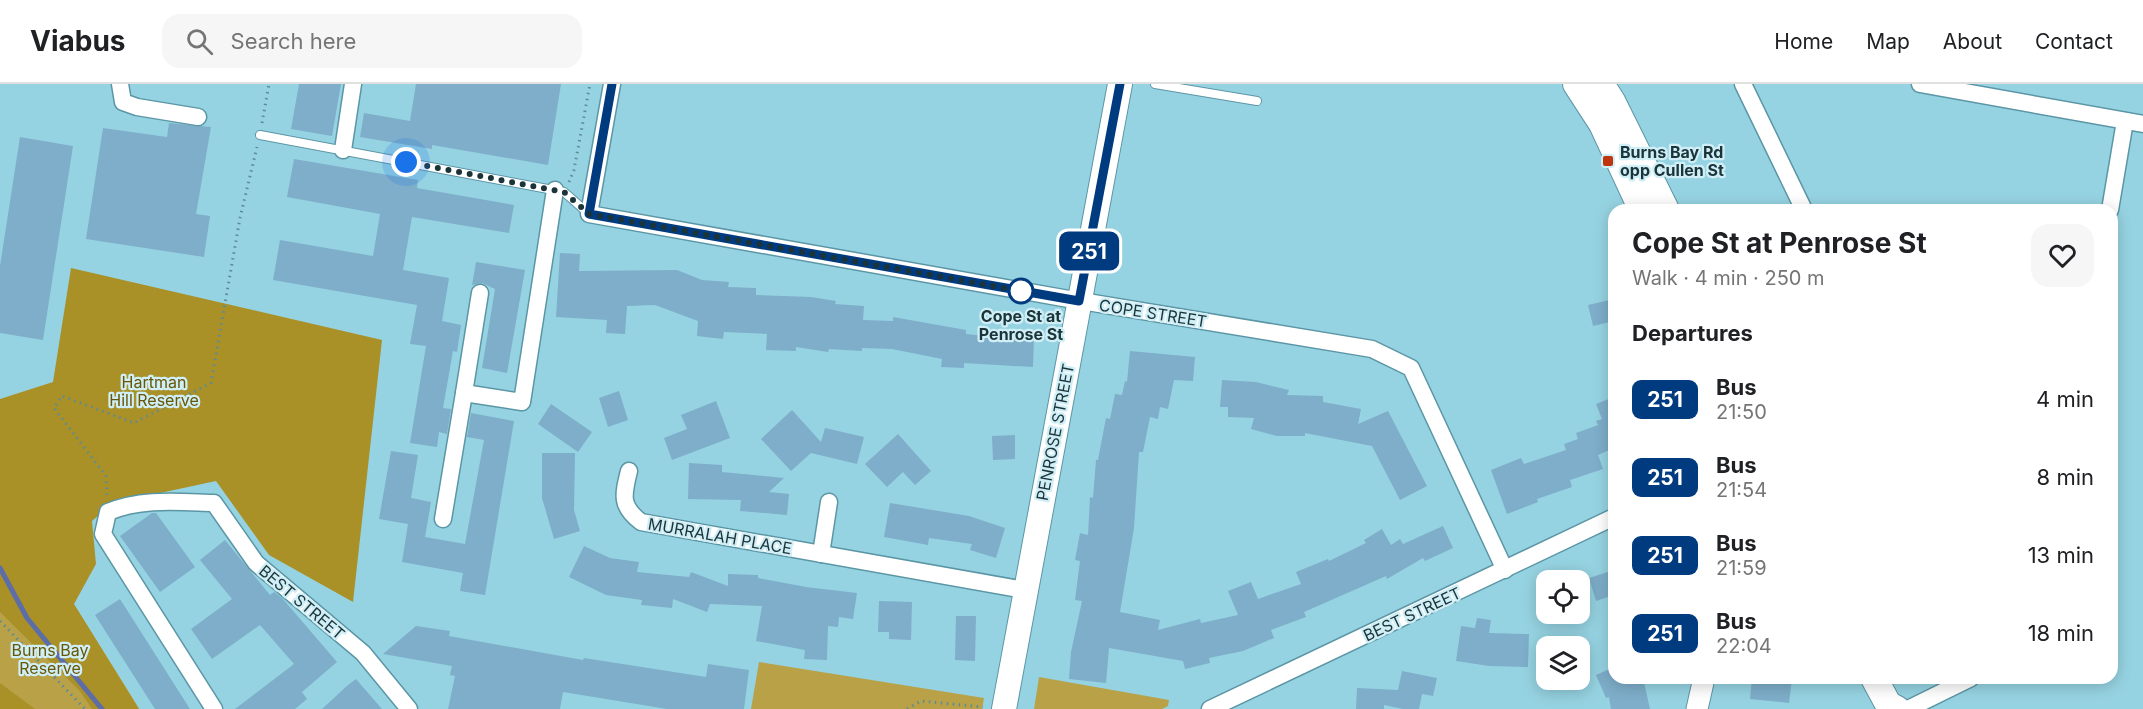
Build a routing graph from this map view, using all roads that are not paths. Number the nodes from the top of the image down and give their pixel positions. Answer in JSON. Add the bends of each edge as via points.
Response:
{"nodes":[{"id":1,"x":120,"y":84,"type":"edge"},
{"id":2,"x":353,"y":84,"type":"edge"},
{"id":3,"x":612,"y":84,"type":"edge"},
{"id":4,"x":1120,"y":84,"type":"edge"},
{"id":5,"x":1155,"y":84,"type":"edge"},
{"id":6,"x":1576,"y":84,"type":"edge"},
{"id":7,"x":1601,"y":84,"type":"edge"},
{"id":8,"x":1743,"y":84,"type":"edge"},
{"id":9,"x":1920,"y":84,"type":"edge"},
{"id":10,"x":1257,"y":101,"type":"dead end"},
{"id":11,"x":198,"y":117,"type":"dead end"},
{"id":12,"x":2126,"y":121,"type":"junction"},
{"id":13,"x":2143,"y":124,"type":"edge"},
{"id":14,"x":260,"y":135,"type":"road end"},
{"id":15,"x":343,"y":150,"type":"junction"},
{"id":16,"x":559,"y":191,"type":"junction"},
{"id":17,"x":1639,"y":204,"type":"edge"},
{"id":18,"x":1663,"y":204,"type":"edge"},
{"id":19,"x":1801,"y":204,"type":"edge"},
{"id":20,"x":2110,"y":204,"type":"edge"},
{"id":21,"x":589,"y":214,"type":"junction"},
{"id":22,"x":480,"y":293,"type":"dead end"},
{"id":23,"x":1079,"y":301,"type":"junction"},
{"id":24,"x":464,"y":393,"type":"junction"},
{"id":25,"x":628,"y":471,"type":"dead end"},
{"id":26,"x":829,"y":502,"type":"dead end"},
{"id":27,"x":442,"y":519,"type":"dead end"},
{"id":28,"x":1608,"y":520,"type":"edge"},
{"id":29,"x":821,"y":554,"type":"junction"},
{"id":30,"x":1505,"y":570,"type":"junction"},
{"id":31,"x":1024,"y":590,"type":"junction"},
{"id":32,"x":1703,"y":684,"type":"edge"},
{"id":33,"x":1877,"y":684,"type":"edge"},
{"id":34,"x":1897,"y":684,"type":"edge"},
{"id":35,"x":1959,"y":684,"type":"edge"},
{"id":36,"x":1227,"y":705,"type":"edge"},
{"id":37,"x":994,"y":708,"type":"edge"},
{"id":38,"x":214,"y":709,"type":"edge"},
{"id":39,"x":409,"y":709,"type":"edge"},
{"id":40,"x":1210,"y":709,"type":"edge"},
{"id":41,"x":1697,"y":709,"type":"edge"},
{"id":42,"x":1897,"y":709,"type":"edge"},
{"id":43,"x":1902,"y":709,"type":"edge"},
{"id":44,"x":1908,"y":709,"type":"edge"}],
"edges":[{"from":1,"to":11,"type":"street","via":[[123,102]]},
{"from":2,"to":15,"type":"street"},
{"from":3,"to":21,"type":"street"},
{"from":4,"to":23,"type":"main road","name":"PENROSE STREET"},
{"from":5,"to":10,"type":"lane"},
{"from":6,"to":17,"type":"main road","via":[[1602,124]]},
{"from":7,"to":18,"type":"main road"},
{"from":8,"to":19,"type":"street"},
{"from":9,"to":12,"type":"street"},
{"from":12,"to":13,"type":"street"},
{"from":12,"to":20,"type":"street"},
{"from":14,"to":15,"type":"lane"},
{"from":15,"to":16,"type":"lane"},
{"from":16,"to":21,"type":"lane"},
{"from":16,"to":24,"type":"street","via":[[522,402]]},
{"from":21,"to":23,"type":"street","name":"COPE STREET"},
{"from":22,"to":24,"type":"street"},
{"from":23,"to":30,"type":"street","name":"COPE STREET","via":[[1372,349],[1412,368]]},
{"from":23,"to":31,"type":"main road","name":"PENROSE STREET"},
{"from":24,"to":27,"type":"street"},
{"from":25,"to":29,"type":"street","name":"MURRALAH PLACE","via":[[624,504],[641,522]]},
{"from":26,"to":29,"type":"street"},
{"from":28,"to":30,"type":"street","name":"BEST STREET"},
{"from":29,"to":31,"type":"street","name":"MURRALAH PLACE"},
{"from":30,"to":36,"type":"street","name":"BEST STREET"},
{"from":31,"to":37,"type":"main road","name":"PENROSE STREET"},
{"from":32,"to":41,"type":"street"},
{"from":33,"to":42,"type":"main road","via":[[1888,704]]},
{"from":34,"to":43,"type":"main road","via":[[1903,695]]},
{"from":35,"to":44,"type":"street"},
{"from":36,"to":40,"type":"street","name":"BEST STREET"},
{"from":38,"to":39,"type":"street","name":"BEST STREET","via":[[103,534],[108,512],[127,504],[214,503],[256,563],[363,653]]}]}
